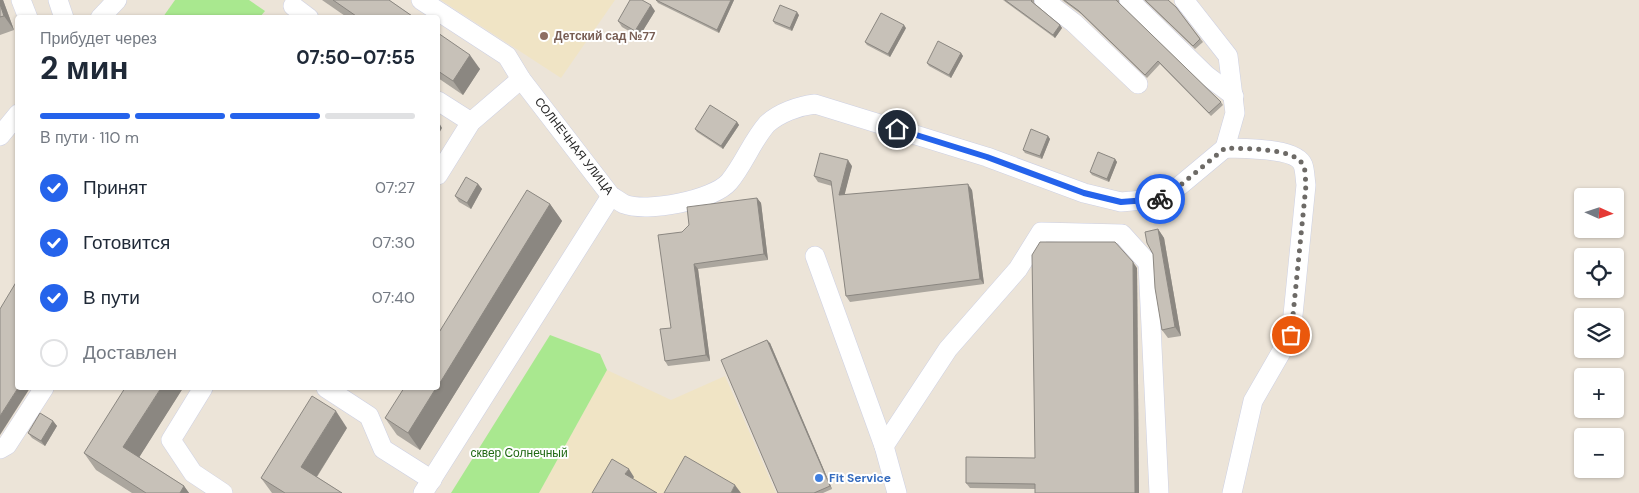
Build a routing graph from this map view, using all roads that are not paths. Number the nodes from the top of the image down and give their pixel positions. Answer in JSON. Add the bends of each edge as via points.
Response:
{"nodes":[{"id":1,"x":21,"y":0,"type":"edge"},
{"id":2,"x":58,"y":0,"type":"edge"},
{"id":3,"x":117,"y":0,"type":"edge"},
{"id":4,"x":421,"y":0,"type":"edge"},
{"id":5,"x":1044,"y":0,"type":"edge"},
{"id":6,"x":1129,"y":0,"type":"edge"},
{"id":7,"x":1184,"y":0,"type":"edge"},
{"id":8,"x":293,"y":6,"type":"dead end"},
{"id":9,"x":27,"y":15,"type":"edge"},
{"id":10,"x":63,"y":15,"type":"edge"},
{"id":11,"x":103,"y":15,"type":"edge"},
{"id":12,"x":305,"y":15,"type":"edge"},
{"id":13,"x":521,"y":79,"type":"junction"},
{"id":14,"x":1138,"y":84,"type":"dead end"},
{"id":15,"x":1234,"y":96,"type":"junction"},
{"id":16,"x":440,"y":103,"type":"edge"},
{"id":17,"x":15,"y":119,"type":"edge"},
{"id":18,"x":472,"y":122,"type":"junction"},
{"id":19,"x":0,"y":136,"type":"edge"},
{"id":20,"x":1225,"y":148,"type":"junction"},
{"id":21,"x":440,"y":172,"type":"edge"},
{"id":22,"x":611,"y":196,"type":"junction"},
{"id":23,"x":815,"y":256,"type":"dead end"},
{"id":24,"x":43,"y":390,"type":"edge"},
{"id":25,"x":202,"y":390,"type":"edge"},
{"id":26,"x":329,"y":390,"type":"edge"},
{"id":27,"x":884,"y":446,"type":"junction"},
{"id":28,"x":0,"y":449,"type":"edge"},
{"id":29,"x":428,"y":486,"type":"edge"},
{"id":30,"x":223,"y":493,"type":"edge"},
{"id":31,"x":897,"y":493,"type":"edge"},
{"id":32,"x":1159,"y":493,"type":"edge"},
{"id":33,"x":1232,"y":493,"type":"edge"}],
"edges":[{"from":1,"to":9,"type":"street"},
{"from":2,"to":10,"type":"street"},
{"from":3,"to":11,"type":"street"},
{"from":4,"to":13,"type":"street","name":"СОЛНЕЧНАЯ УЛИЦА","via":[[507,56]]},
{"from":5,"to":14,"type":"street","via":[[1074,23]]},
{"from":6,"to":15,"type":"street","via":[[1206,75]]},
{"from":7,"to":15,"type":"street","via":[[1228,56]]},
{"from":8,"to":12,"type":"street"},
{"from":13,"to":18,"type":"street"},
{"from":13,"to":22,"type":"street","name":"СОЛНЕЧНАЯ УЛИЦА"},
{"from":15,"to":20,"type":"street","via":[[1235,113]]},
{"from":16,"to":18,"type":"street"},
{"from":17,"to":19,"type":"street"},
{"from":18,"to":21,"type":"street"},
{"from":20,"to":22,"type":"street","name":"СОЛНЕЧНАЯ УЛИЦА","via":[[1165,198],[1121,202],[1084,193],[987,157],[814,104],[804,105],[767,124],[736,173],[719,191],[687,201],[650,207],[624,204]]},
{"from":20,"to":33,"type":"street","via":[[1270,150],[1295,156],[1303,164],[1306,185],[1291,335],[1253,401]]},
{"from":22,"to":29,"type":"street"},
{"from":23,"to":27,"type":"street"},
{"from":24,"to":28,"type":"street","via":[[7,445]]},
{"from":25,"to":30,"type":"street","via":[[171,440],[193,473]]},
{"from":26,"to":29,"type":"street","via":[[370,416],[384,449]]},
{"from":27,"to":31,"type":"street"},
{"from":27,"to":32,"type":"street","via":[[948,349],[1018,269],[1041,232],[1122,234],[1148,263]]}]}
